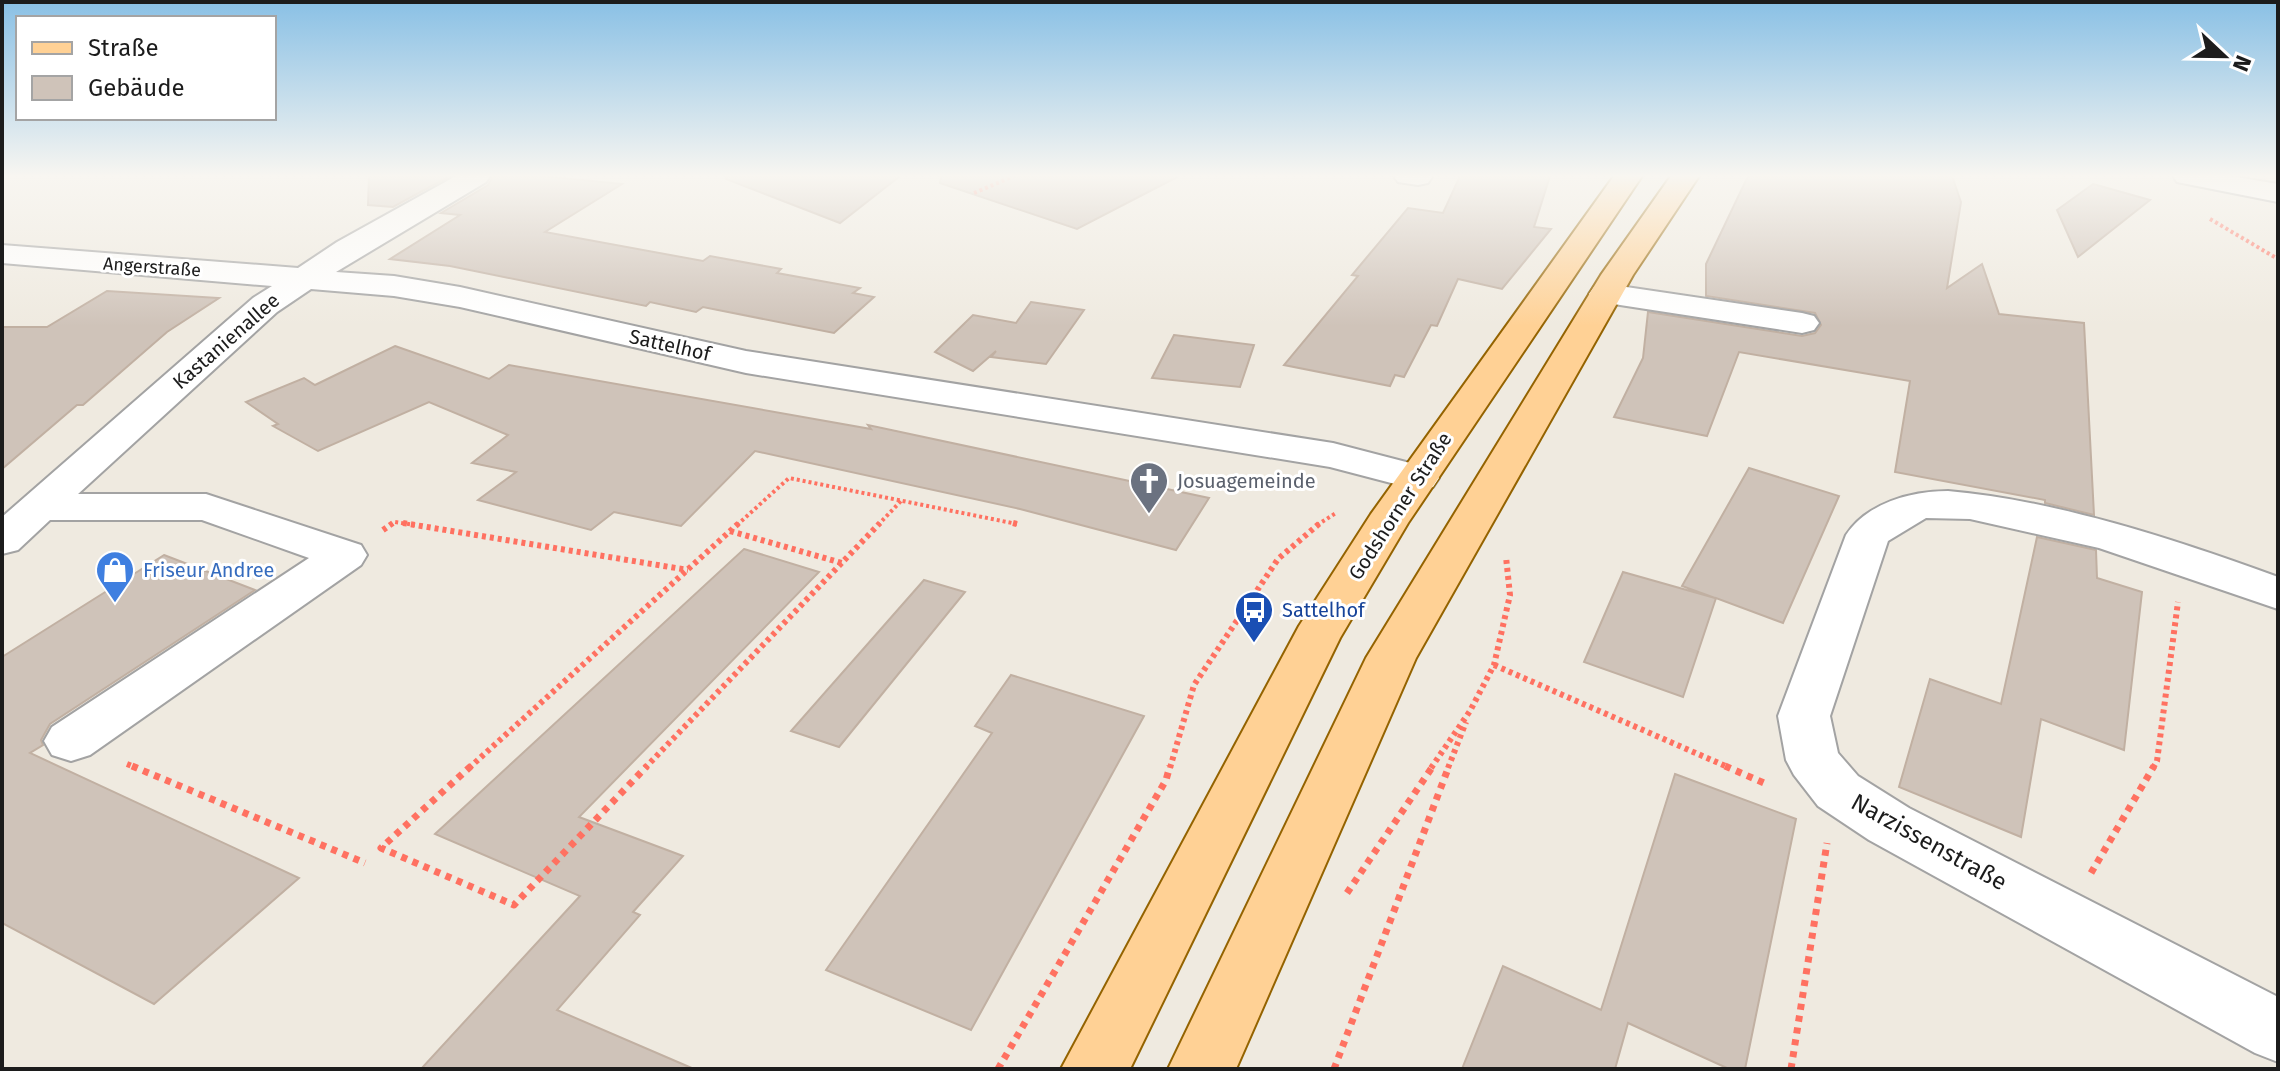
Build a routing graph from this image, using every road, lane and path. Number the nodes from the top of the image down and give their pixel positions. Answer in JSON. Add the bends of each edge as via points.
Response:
{"nodes":[{"id":1,"x":388,"y":226,"type":"edge"},
{"id":2,"x":1593,"y":226,"type":"edge"},
{"id":3,"x":1652,"y":226,"type":"edge"},
{"id":4,"x":2222,"y":226,"type":"edge"},
{"id":5,"x":2,"y":254,"type":"edge"},
{"id":6,"x":56,"y":259,"type":"junction"},
{"id":7,"x":2278,"y":259,"type":"edge"},
{"id":8,"x":2,"y":272,"type":"edge"},
{"id":9,"x":302,"y":278,"type":"junction"},
{"id":10,"x":1606,"y":294,"type":"junction"},
{"id":11,"x":1802,"y":323,"type":"dead end"},
{"id":12,"x":1418,"y":478,"type":"junction"},
{"id":13,"x":901,"y":501,"type":"junction"},
{"id":14,"x":38,"y":507,"type":"junction"},
{"id":15,"x":1017,"y":524,"type":"dead end"},
{"id":16,"x":730,"y":531,"type":"junction"},
{"id":17,"x":2,"y":540,"type":"edge"},
{"id":18,"x":345,"y":555,"type":"junction"},
{"id":19,"x":2185,"y":558,"type":"junction"},
{"id":20,"x":842,"y":563,"type":"junction"},
{"id":21,"x":688,"y":570,"type":"junction"},
{"id":22,"x":2278,"y":594,"type":"edge"},
{"id":23,"x":1494,"y":665,"type":"dead end"},
{"id":24,"x":71,"y":741,"type":"joint"},
{"id":25,"x":1761,"y":782,"type":"dead end"},
{"id":26,"x":1838,"y":791,"type":"junction"},
{"id":27,"x":365,"y":863,"type":"dead end"},
{"id":28,"x":1345,"y":895,"type":"dead end"},
{"id":29,"x":2066,"y":917,"type":"junction"},
{"id":30,"x":2278,"y":1031,"type":"edge"},
{"id":31,"x":1095,"y":1069,"type":"edge"},
{"id":32,"x":1202,"y":1069,"type":"edge"},
{"id":33,"x":1334,"y":1069,"type":"edge"},
{"id":34,"x":1791,"y":1069,"type":"edge"}],
"edges":[{"from":1,"to":9,"type":"street","name":"Kastanienallee"},
{"from":2,"to":12,"type":"main road","name":"Godshorner Straße"},
{"from":3,"to":10,"type":"main road"},
{"from":4,"to":7,"type":"path"},
{"from":5,"to":6,"type":"street","name":"Angerstraße"},
{"from":6,"to":8,"type":"street"},
{"from":6,"to":9,"type":"street","name":"Angerstraße"},
{"from":9,"to":12,"type":"street","name":"Sattelhof","via":[[460,297],[746,362],[1333,455]]},
{"from":9,"to":14,"type":"street","name":"Kastanienallee"},
{"from":10,"to":11,"type":"street"},
{"from":10,"to":32,"type":"main road","via":[[1391,658]]},
{"from":12,"to":31,"type":"main road","name":"Godshorner Straße","via":[[1316,638]]},
{"from":13,"to":15,"type":"path"},
{"from":13,"to":16,"type":"path","via":[[789,478]]},
{"from":13,"to":20,"type":"path"},
{"from":14,"to":17,"type":"street","name":"Kastanienallee"},
{"from":14,"to":18,"type":"street","via":[[206,507]]},
{"from":16,"to":20,"type":"path"},
{"from":16,"to":21,"type":"path"},
{"from":18,"to":21,"type":"path","via":[[395,522]]},
{"from":18,"to":24,"type":"street"},
{"from":19,"to":22,"type":"street","name":"Narzissenstraße"},
{"from":19,"to":26,"type":"street","name":"Narzissenstraße","via":[[2112,536],[1988,510],[1929,504],[1891,515],[1868,535],[1804,716],[1813,760]]},
{"from":19,"to":29,"type":"path","via":[[2157,761]]},
{"from":20,"to":21,"type":"path","via":[[514,905],[381,848]]},
{"from":23,"to":25,"type":"path"},
{"from":24,"to":27,"type":"path"},
{"from":26,"to":29,"type":"street","name":"Narzissenstraße","via":[[1889,824]]},
{"from":26,"to":34,"type":"path"},
{"from":28,"to":33,"type":"path","via":[[1470,711]]},
{"from":29,"to":30,"type":"street","name":"Narzissenstraße"}]}
